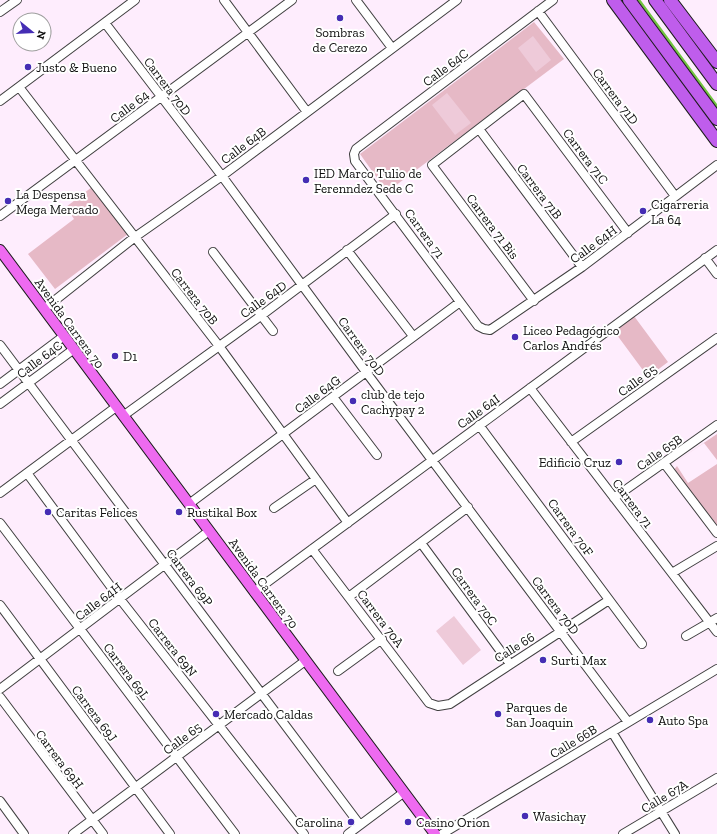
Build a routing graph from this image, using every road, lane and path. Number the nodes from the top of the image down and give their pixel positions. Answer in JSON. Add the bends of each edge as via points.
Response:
{"nodes":[{"id":1,"x":16,"y":0,"type":"edge"},
{"id":2,"x":135,"y":0,"type":"edge"},
{"id":3,"x":224,"y":0,"type":"edge"},
{"id":4,"x":292,"y":0,"type":"edge"},
{"id":5,"x":356,"y":0,"type":"edge"},
{"id":6,"x":457,"y":0,"type":"edge"},
{"id":7,"x":553,"y":0,"type":"edge"},
{"id":8,"x":613,"y":0,"type":"edge"},
{"id":9,"x":629,"y":0,"type":"edge"},
{"id":10,"x":655,"y":0,"type":"edge"},
{"id":11,"x":670,"y":0,"type":"edge"},
{"id":12,"x":538,"y":11,"type":"junction"},
{"id":13,"x":0,"y":12,"type":"edge"},
{"id":14,"x":105,"y":23,"type":"junction"},
{"id":15,"x":636,"y":31,"type":"junction"},
{"id":16,"x":248,"y":32,"type":"junction"},
{"id":17,"x":658,"y":38,"type":"junction"},
{"id":18,"x":392,"y":48,"type":"junction"},
{"id":19,"x":716,"y":57,"type":"edge"},
{"id":20,"x":717,"y":84,"type":"edge"},
{"id":21,"x":19,"y":87,"type":"junction"},
{"id":22,"x":161,"y":97,"type":"junction"},
{"id":23,"x":0,"y":101,"type":"edge"},
{"id":24,"x":307,"y":112,"type":"junction"},
{"id":25,"x":717,"y":119,"type":"edge"},
{"id":26,"x":479,"y":129,"type":"junction"},
{"id":27,"x":717,"y":141,"type":"edge"},
{"id":28,"x":354,"y":154,"type":"joint"},
{"id":29,"x":76,"y":160,"type":"junction"},
{"id":30,"x":717,"y":165,"type":"edge"},
{"id":31,"x":222,"y":176,"type":"junction"},
{"id":32,"x":675,"y":196,"type":"junction"},
{"id":33,"x":396,"y":214,"type":"junction"},
{"id":34,"x":0,"y":216,"type":"edge"},
{"id":35,"x":628,"y":233,"type":"junction"},
{"id":36,"x":135,"y":237,"type":"junction"},
{"id":37,"x":0,"y":250,"type":"edge"},
{"id":38,"x":347,"y":250,"type":"junction"},
{"id":39,"x":717,"y":250,"type":"edge"},
{"id":40,"x":213,"y":252,"type":"dead end"},
{"id":41,"x":705,"y":258,"type":"junction"},
{"id":42,"x":582,"y":267,"type":"junction"},
{"id":43,"x":717,"y":274,"type":"edge"},
{"id":44,"x":303,"y":285,"type":"junction"},
{"id":45,"x":534,"y":301,"type":"junction"},
{"id":46,"x":460,"y":302,"type":"junction"},
{"id":47,"x":44,"y":309,"type":"junction"},
{"id":48,"x":262,"y":315,"type":"junction"},
{"id":49,"x":478,"y":326,"type":"joint"},
{"id":50,"x":273,"y":331,"type":"dead end"},
{"id":51,"x":64,"y":336,"type":"junction"},
{"id":52,"x":413,"y":336,"type":"junction"},
{"id":53,"x":717,"y":338,"type":"edge"},
{"id":54,"x":0,"y":345,"type":"edge"},
{"id":55,"x":219,"y":346,"type":"junction"},
{"id":56,"x":74,"y":349,"type":"junction"},
{"id":57,"x":19,"y":370,"type":"junction"},
{"id":58,"x":366,"y":372,"type":"junction"},
{"id":59,"x":28,"y":382,"type":"junction"},
{"id":60,"x":0,"y":384,"type":"edge"},
{"id":61,"x":530,"y":388,"type":"junction"},
{"id":62,"x":333,"y":397,"type":"junction"},
{"id":63,"x":0,"y":404,"type":"edge"},
{"id":64,"x":116,"y":407,"type":"junction"},
{"id":65,"x":123,"y":416,"type":"junction"},
{"id":66,"x":480,"y":425,"type":"junction"},
{"id":67,"x":717,"y":425,"type":"edge"},
{"id":68,"x":284,"y":434,"type":"junction"},
{"id":69,"x":71,"y":440,"type":"junction"},
{"id":70,"x":571,"y":442,"type":"junction"},
{"id":71,"x":377,"y":455,"type":"dead end"},
{"id":72,"x":432,"y":460,"type":"junction"},
{"id":73,"x":664,"y":463,"type":"junction"},
{"id":74,"x":27,"y":473,"type":"junction"},
{"id":75,"x":316,"y":479,"type":"junction"},
{"id":76,"x":0,"y":493,"type":"edge"},
{"id":77,"x":614,"y":498,"type":"junction"},
{"id":78,"x":189,"y":504,"type":"junction"},
{"id":79,"x":468,"y":507,"type":"junction"},
{"id":80,"x":274,"y":508,"type":"dead end"},
{"id":81,"x":0,"y":523,"type":"edge"},
{"id":82,"x":348,"y":523,"type":"junction"},
{"id":83,"x":209,"y":531,"type":"junction"},
{"id":84,"x":717,"y":534,"type":"edge"},
{"id":85,"x":421,"y":543,"type":"junction"},
{"id":86,"x":717,"y":546,"type":"edge"},
{"id":87,"x":312,"y":549,"type":"junction"},
{"id":88,"x":165,"y":565,"type":"junction"},
{"id":89,"x":672,"y":574,"type":"junction"},
{"id":90,"x":254,"y":592,"type":"junction"},
{"id":91,"x":350,"y":596,"type":"junction"},
{"id":92,"x":120,"y":599,"type":"junction"},
{"id":93,"x":609,"y":600,"type":"junction"},
{"id":94,"x":0,"y":605,"type":"edge"},
{"id":95,"x":713,"y":620,"type":"edge"},
{"id":96,"x":80,"y":629,"type":"junction"},
{"id":97,"x":561,"y":632,"type":"junction"},
{"id":98,"x":717,"y":632,"type":"edge"},
{"id":99,"x":686,"y":636,"type":"dead end"},
{"id":100,"x":382,"y":639,"type":"junction"},
{"id":101,"x":642,"y":644,"type":"dead end"},
{"id":102,"x":40,"y":659,"type":"junction"},
{"id":103,"x":305,"y":661,"type":"junction"},
{"id":104,"x":510,"y":664,"type":"junction"},
{"id":105,"x":717,"y":669,"type":"edge"},
{"id":106,"x":338,"y":671,"type":"dead end"},
{"id":107,"x":0,"y":689,"type":"edge"},
{"id":108,"x":262,"y":693,"type":"junction"},
{"id":109,"x":0,"y":697,"type":"edge"},
{"id":110,"x":429,"y":703,"type":"joint"},
{"id":111,"x":628,"y":722,"type":"junction"},
{"id":112,"x":219,"y":725,"type":"junction"},
{"id":113,"x":612,"y":732,"type":"junction"},
{"id":114,"x":176,"y":757,"type":"junction"},
{"id":115,"x":717,"y":778,"type":"edge"},
{"id":116,"x":135,"y":787,"type":"junction"},
{"id":117,"x":404,"y":793,"type":"junction"},
{"id":118,"x":0,"y":801,"type":"edge"},
{"id":119,"x":661,"y":812,"type":"junction"},
{"id":120,"x":92,"y":820,"type":"junction"},
{"id":121,"x":358,"y":829,"type":"edge"},
{"id":122,"x":24,"y":834,"type":"edge"},
{"id":123,"x":73,"y":834,"type":"edge"},
{"id":124,"x":102,"y":834,"type":"edge"},
{"id":125,"x":170,"y":834,"type":"edge"},
{"id":126,"x":235,"y":834,"type":"edge"},
{"id":127,"x":304,"y":834,"type":"edge"},
{"id":128,"x":348,"y":834,"type":"edge"},
{"id":129,"x":434,"y":834,"type":"edge"},
{"id":130,"x":442,"y":834,"type":"edge"},
{"id":131,"x":623,"y":834,"type":"edge"},
{"id":132,"x":675,"y":834,"type":"edge"}],
"edges":[{"from":1,"to":13,"type":"street"},
{"from":2,"to":14,"type":"street"},
{"from":3,"to":16,"type":"street"},
{"from":4,"to":16,"type":"street","name":"Calle 64"},
{"from":5,"to":18,"type":"street"},
{"from":6,"to":18,"type":"street","name":"Calle 64B"},
{"from":7,"to":12,"type":"street","name":"Calle 64C"},
{"from":8,"to":15,"type":"highway"},
{"from":9,"to":17,"type":"highway"},
{"from":10,"to":20,"type":"highway"},
{"from":11,"to":19,"type":"highway"},
{"from":12,"to":28,"type":"street","name":"Calle 64C","via":[[356,149]]},
{"from":12,"to":32,"type":"street","name":"Carrera 71D"},
{"from":14,"to":21,"type":"street"},
{"from":14,"to":22,"type":"street","name":"Carrera 70D"},
{"from":15,"to":17,"type":"highway"},
{"from":15,"to":27,"type":"highway"},
{"from":16,"to":22,"type":"street","name":"Calle 64"},
{"from":16,"to":24,"type":"street"},
{"from":17,"to":25,"type":"highway"},
{"from":18,"to":24,"type":"street","name":"Calle 64B"},
{"from":21,"to":23,"type":"street"},
{"from":21,"to":29,"type":"street","name":"Carrera 70B"},
{"from":22,"to":29,"type":"street","name":"Calle 64"},
{"from":22,"to":31,"type":"street","name":"Carrera 70D"},
{"from":24,"to":31,"type":"street","name":"Calle 64B"},
{"from":26,"to":35,"type":"street","name":"Carrera 71C","via":[[524,94]]},
{"from":26,"to":42,"type":"street","name":"Carrera 71B"},
{"from":26,"to":45,"type":"street","name":"Carrera 71 Bis","via":[[432,165]]},
{"from":28,"to":33,"type":"street","name":"Carrera 71","via":[[355,161]]},
{"from":29,"to":34,"type":"street","name":"Calle 64"},
{"from":29,"to":36,"type":"street","name":"Carrera 70B"},
{"from":30,"to":32,"type":"street","name":"Calle 64H"},
{"from":31,"to":36,"type":"street","name":"Calle 64B"},
{"from":31,"to":44,"type":"street","name":"Carrera 70D"},
{"from":32,"to":35,"type":"street","name":"Calle 64H"},
{"from":33,"to":38,"type":"street","name":"Calle 64D"},
{"from":33,"to":46,"type":"street","name":"Carrera 71"},
{"from":35,"to":42,"type":"street","name":"Calle 64H"},
{"from":36,"to":47,"type":"street","name":"Calle 64B"},
{"from":36,"to":55,"type":"street","name":"Carrera 70B"},
{"from":37,"to":47,"type":"main road","name":"Avenida Carrera 70"},
{"from":38,"to":44,"type":"street","name":"Calle 64D"},
{"from":38,"to":52,"type":"street"},
{"from":39,"to":41,"type":"street","name":"Calle 64I"},
{"from":40,"to":48,"type":"street"},
{"from":41,"to":43,"type":"street"},
{"from":41,"to":61,"type":"street","name":"Calle 64I"},
{"from":42,"to":45,"type":"street","name":"Calle 64H"},
{"from":44,"to":48,"type":"street","name":"Calle 64D"},
{"from":44,"to":58,"type":"street","name":"Carrera 70D"},
{"from":45,"to":49,"type":"street","name":"Calle 64H","via":[[490,330]]},
{"from":46,"to":49,"type":"street","name":"Carrera 71"},
{"from":46,"to":52,"type":"street","name":"Calle 64G"},
{"from":47,"to":51,"type":"main road","name":"Avenida Carrera 70"},
{"from":48,"to":50,"type":"street"},
{"from":48,"to":55,"type":"street","name":"Calle 64D"},
{"from":51,"to":56,"type":"main road","name":"Avenida Carrera 70"},
{"from":51,"to":57,"type":"street","name":"Calle 64C"},
{"from":52,"to":58,"type":"street","name":"Calle 64G"},
{"from":53,"to":70,"type":"street","name":"Calle 65"},
{"from":54,"to":57,"type":"street","name":"Carrera 69P"},
{"from":55,"to":65,"type":"street","name":"Calle 64D"},
{"from":55,"to":68,"type":"street","name":"Carrera 70B"},
{"from":56,"to":59,"type":"street","name":"Calle 64C"},
{"from":56,"to":64,"type":"main road","name":"Avenida Carrera 70"},
{"from":57,"to":59,"type":"street","name":"Carrera 69P"},
{"from":57,"to":60,"type":"street","name":"Calle 64C"},
{"from":58,"to":62,"type":"street","name":"Calle 64G"},
{"from":58,"to":72,"type":"street","name":"Carrera 70D"},
{"from":59,"to":63,"type":"street","name":"Calle 64C"},
{"from":59,"to":69,"type":"street","name":"Carrera 69P"},
{"from":61,"to":66,"type":"street","name":"Calle 64I"},
{"from":61,"to":70,"type":"street","name":"Carrera 71"},
{"from":62,"to":68,"type":"street","name":"Calle 64G"},
{"from":62,"to":71,"type":"street"},
{"from":64,"to":65,"type":"main road","name":"Avenida Carrera 70"},
{"from":64,"to":69,"type":"street"},
{"from":65,"to":78,"type":"main road","name":"Avenida Carrera 70"},
{"from":66,"to":72,"type":"street","name":"Calle 64I"},
{"from":66,"to":93,"type":"street","name":"Carrera 70F"},
{"from":67,"to":73,"type":"street","name":"Calle 65B"},
{"from":68,"to":75,"type":"street","name":"Carrera 70B"},
{"from":68,"to":78,"type":"street","name":"Calle 64G"},
{"from":69,"to":74,"type":"street"},
{"from":69,"to":88,"type":"street","name":"Carrera 69P"},
{"from":70,"to":77,"type":"street","name":"Carrera 71"},
{"from":72,"to":79,"type":"street","name":"Carrera 70D"},
{"from":72,"to":82,"type":"street","name":"Calle 64I"},
{"from":73,"to":77,"type":"street","name":"Calle 65B"},
{"from":73,"to":84,"type":"street"},
{"from":74,"to":76,"type":"street"},
{"from":74,"to":92,"type":"street","name":"Carrera 69N"},
{"from":75,"to":80,"type":"street"},
{"from":75,"to":82,"type":"street","name":"Carrera 70B"},
{"from":77,"to":89,"type":"street","name":"Carrera 71"},
{"from":78,"to":83,"type":"main road","name":"Avenida Carrera 70"},
{"from":79,"to":85,"type":"street"},
{"from":79,"to":97,"type":"street","name":"Carrera 70D"},
{"from":81,"to":96,"type":"street","name":"Carrera 69L"},
{"from":82,"to":87,"type":"street","name":"Calle 64I"},
{"from":83,"to":88,"type":"street","name":"Calle 64H"},
{"from":83,"to":90,"type":"main road","name":"Avenida Carrera 70"},
{"from":85,"to":91,"type":"street"},
{"from":85,"to":104,"type":"street","name":"Carrera 70C"},
{"from":86,"to":89,"type":"street"},
{"from":87,"to":90,"type":"street","name":"Calle 64I"},
{"from":87,"to":91,"type":"street","name":"Carrera 70A"},
{"from":88,"to":92,"type":"street","name":"Calle 64H"},
{"from":88,"to":108,"type":"street","name":"Carrera 69P"},
{"from":89,"to":95,"type":"street","name":"Carrera 71"},
{"from":90,"to":103,"type":"main road","name":"Avenida Carrera 70"},
{"from":91,"to":100,"type":"street","name":"Carrera 70A"},
{"from":92,"to":96,"type":"street","name":"Calle 64H"},
{"from":92,"to":112,"type":"street","name":"Carrera 69N"},
{"from":93,"to":97,"type":"street","name":"Calle 66"},
{"from":93,"to":101,"type":"street","name":"Carrera 70F"},
{"from":94,"to":102,"type":"street","name":"Carrera 69J"},
{"from":95,"to":98,"type":"street","name":"Carrera 71"},
{"from":95,"to":99,"type":"street"},
{"from":96,"to":102,"type":"street","name":"Calle 64H"},
{"from":96,"to":114,"type":"street","name":"Carrera 69L"},
{"from":97,"to":104,"type":"street","name":"Calle 66"},
{"from":97,"to":111,"type":"street","name":"Carrera 70D"},
{"from":100,"to":106,"type":"street"},
{"from":100,"to":110,"type":"street","name":"Carrera 70A"},
{"from":102,"to":107,"type":"street","name":"Calle 64H"},
{"from":102,"to":116,"type":"street","name":"Carrera 69J"},
{"from":103,"to":108,"type":"street","name":"Calle 65"},
{"from":103,"to":117,"type":"main road","name":"Avenida Carrera 70"},
{"from":104,"to":110,"type":"street","name":"Calle 66","via":[[450,704],[438,706]]},
{"from":105,"to":111,"type":"street","name":"Calle 66B"},
{"from":108,"to":112,"type":"street","name":"Calle 65"},
{"from":108,"to":121,"type":"street","name":"Carrera 69P"},
{"from":109,"to":120,"type":"street","name":"Carrera 69H"},
{"from":111,"to":113,"type":"street","name":"Calle 66B"},
{"from":112,"to":114,"type":"street","name":"Calle 65"},
{"from":112,"to":127,"type":"street","name":"Carrera 69N"},
{"from":113,"to":119,"type":"street"},
{"from":113,"to":130,"type":"street","name":"Calle 66B"},
{"from":114,"to":116,"type":"street","name":"Calle 65"},
{"from":114,"to":126,"type":"street","name":"Carrera 69L"},
{"from":115,"to":119,"type":"street","name":"Calle 67A"},
{"from":116,"to":120,"type":"street","name":"Calle 65"},
{"from":116,"to":125,"type":"street","name":"Carrera 69J"},
{"from":117,"to":121,"type":"street"},
{"from":117,"to":129,"type":"main road","name":"Avenida Carrera 70"},
{"from":118,"to":122,"type":"street"},
{"from":119,"to":131,"type":"street","name":"Calle 67A"},
{"from":119,"to":132,"type":"street"},
{"from":120,"to":123,"type":"street","name":"Calle 65"},
{"from":120,"to":124,"type":"street","name":"Carrera 69H"},
{"from":121,"to":128,"type":"street"}]}
